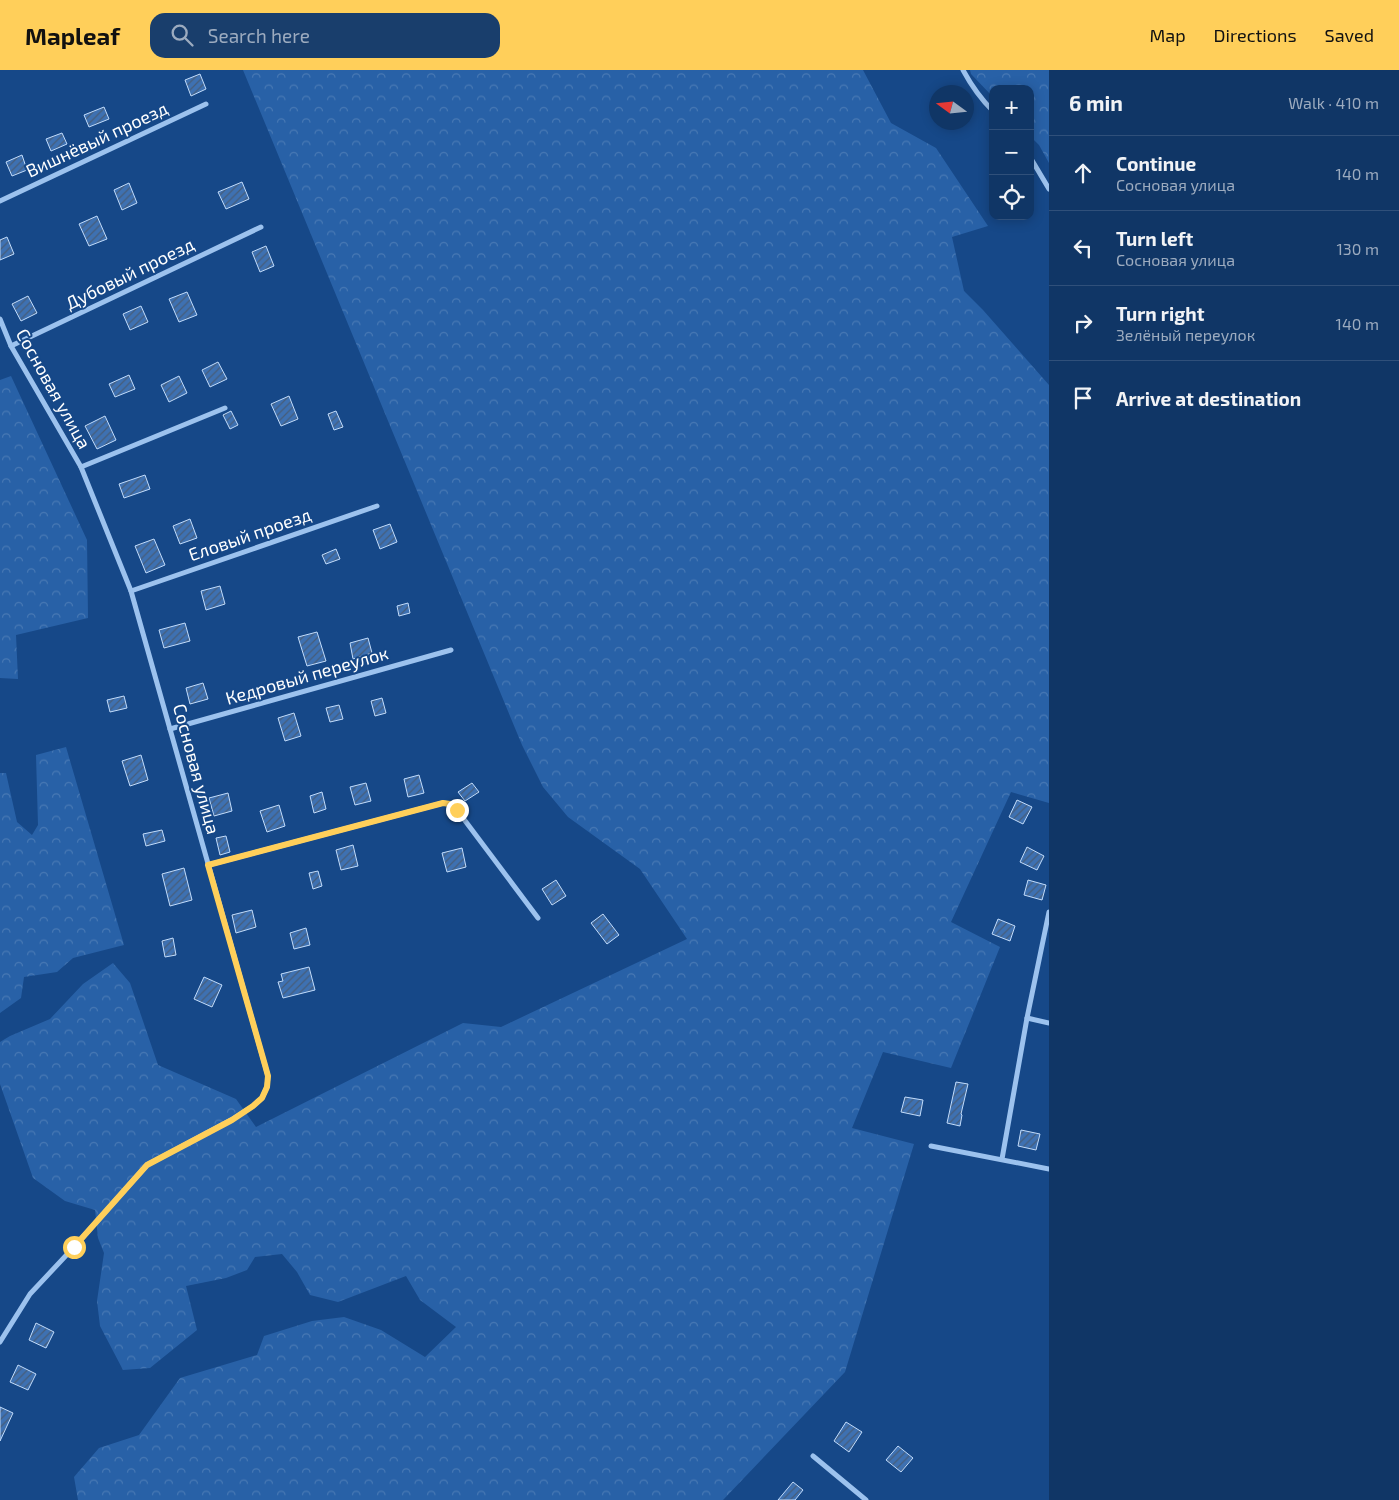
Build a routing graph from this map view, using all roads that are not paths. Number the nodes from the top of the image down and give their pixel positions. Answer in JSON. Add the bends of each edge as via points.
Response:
{"nodes":[{"id":1,"x":964,"y":70,"type":"edge"},
{"id":2,"x":206,"y":104,"type":"dead end"},
{"id":3,"x":989,"y":107,"type":"edge"},
{"id":4,"x":1034,"y":164,"type":"edge"},
{"id":5,"x":1049,"y":189,"type":"edge"},
{"id":6,"x":0,"y":201,"type":"edge"},
{"id":7,"x":261,"y":227,"type":"dead end"},
{"id":8,"x":0,"y":319,"type":"edge"},
{"id":9,"x":11,"y":346,"type":"junction"},
{"id":10,"x":225,"y":408,"type":"dead end"},
{"id":11,"x":81,"y":467,"type":"junction"},
{"id":12,"x":377,"y":506,"type":"dead end"},
{"id":13,"x":131,"y":591,"type":"junction"},
{"id":14,"x":450,"y":650,"type":"dead end"},
{"id":15,"x":170,"y":729,"type":"junction"},
{"id":16,"x":208,"y":865,"type":"junction"},
{"id":17,"x":1049,"y":912,"type":"edge"},
{"id":18,"x":538,"y":918,"type":"dead end"},
{"id":19,"x":1027,"y":1018,"type":"junction"},
{"id":20,"x":1049,"y":1023,"type":"edge"},
{"id":21,"x":931,"y":1146,"type":"dead end"},
{"id":22,"x":1002,"y":1159,"type":"junction"},
{"id":23,"x":1049,"y":1169,"type":"edge"},
{"id":24,"x":0,"y":1342,"type":"edge"},
{"id":25,"x":813,"y":1456,"type":"dead end"},
{"id":26,"x":866,"y":1500,"type":"edge"}],
"edges":[{"from":1,"to":3,"type":"street"},
{"from":2,"to":6,"type":"street","name":"Вишнёвый проезд"},
{"from":4,"to":5,"type":"street"},
{"from":7,"to":9,"type":"street","name":"Дубовый проезд"},
{"from":8,"to":9,"type":"street","name":"Сосновая улица"},
{"from":9,"to":11,"type":"street","name":"Сосновая улица"},
{"from":10,"to":11,"type":"street"},
{"from":11,"to":13,"type":"street","name":"Сосновая улица"},
{"from":12,"to":13,"type":"street","name":"Еловый проезд"},
{"from":13,"to":15,"type":"street","name":"Сосновая улица"},
{"from":14,"to":15,"type":"street","name":"Кедровый переулок"},
{"from":15,"to":16,"type":"street","name":"Сосновая улица"},
{"from":16,"to":18,"type":"street","via":[[443,803],[450,804]]},
{"from":16,"to":24,"type":"street","name":"Сосновая улица","via":[[268,1076],[267,1087],[262,1098],[232,1120],[147,1165],[30,1294]]},
{"from":17,"to":19,"type":"street"},
{"from":19,"to":20,"type":"street"},
{"from":19,"to":22,"type":"street"},
{"from":21,"to":22,"type":"street"},
{"from":22,"to":23,"type":"street"},
{"from":25,"to":26,"type":"street"}]}
